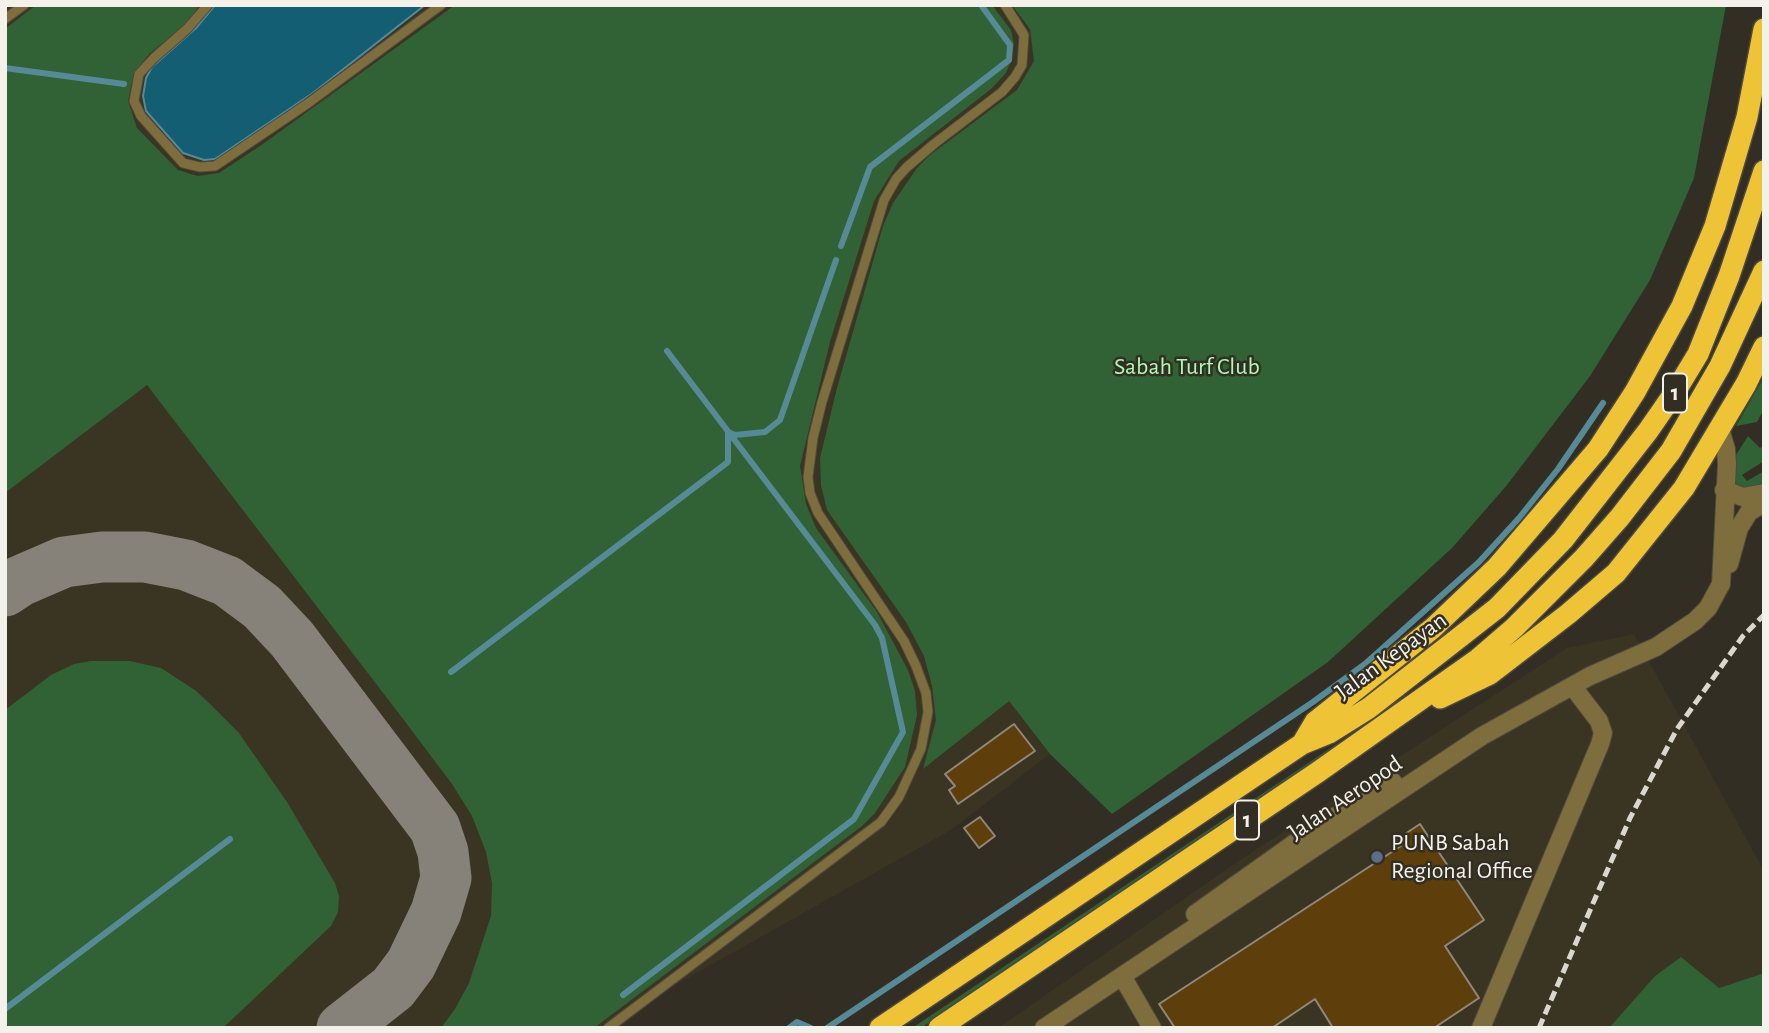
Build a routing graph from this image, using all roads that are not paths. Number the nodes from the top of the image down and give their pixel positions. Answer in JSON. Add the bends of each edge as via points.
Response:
{"nodes":[{"id":1,"x":24,"y":5,"type":"edge"},
{"id":2,"x":208,"y":5,"type":"edge"},
{"id":3,"x":441,"y":5,"type":"edge"},
{"id":4,"x":1005,"y":5,"type":"edge"},
{"id":5,"x":5,"y":19,"type":"edge"},
{"id":6,"x":1764,"y":29,"type":"edge"},
{"id":7,"x":1764,"y":171,"type":"edge"},
{"id":8,"x":1764,"y":271,"type":"edge"},
{"id":9,"x":1764,"y":347,"type":"edge"},
{"id":10,"x":1720,"y":429,"type":"junction"},
{"id":11,"x":1724,"y":490,"type":"junction"},
{"id":12,"x":1764,"y":493,"type":"edge"},
{"id":13,"x":1764,"y":503,"type":"edge"},
{"id":14,"x":1721,"y":584,"type":"junction"},
{"id":15,"x":1573,"y":687,"type":"junction"},
{"id":16,"x":1379,"y":728,"type":"junction"},
{"id":17,"x":1302,"y":744,"type":"junction"},
{"id":18,"x":1122,"y":976,"type":"junction"},
{"id":19,"x":608,"y":1028,"type":"edge"},
{"id":20,"x":880,"y":1028,"type":"edge"},
{"id":21,"x":939,"y":1028,"type":"edge"},
{"id":22,"x":1044,"y":1028,"type":"edge"},
{"id":23,"x":1152,"y":1028,"type":"edge"},
{"id":24,"x":1481,"y":1028,"type":"edge"}],
"edges":[{"from":1,"to":5,"type":"lane"},
{"from":2,"to":3,"type":"lane","via":[[139,74],[134,102],[183,163],[200,167],[215,166]]},
{"from":4,"to":19,"type":"lane","via":[[1024,35],[1022,65],[1002,92],[907,167],[884,200],[822,402],[808,477],[818,513],[916,666],[928,712],[921,749],[899,797],[881,822]]},
{"from":6,"to":17,"type":"highway","via":[[1747,117],[1699,270],[1606,438],[1497,568],[1433,628],[1315,722]]},
{"from":7,"to":17,"type":"highway","name":"Jalan Kepayan","number":"1","via":[[1698,354],[1648,431],[1563,540],[1497,608],[1369,708]]},
{"from":8,"to":16,"type":"highway","name":"Jalan Kepayan","number":"1","via":[[1720,366],[1671,451],[1620,517],[1514,628]]},
{"from":9,"to":10,"type":"highway"},
{"from":10,"to":11,"type":"street","via":[[1726,449]]},
{"from":10,"to":16,"type":"highway","via":[[1684,488],[1616,573],[1490,674]]},
{"from":11,"to":12,"type":"street","via":[[1743,498]]},
{"from":11,"to":14,"type":"street"},
{"from":13,"to":14,"type":"street","name":"Jalan Aeropod","via":[[1749,512],[1739,528]]},
{"from":14,"to":15,"type":"street","name":"Jalan Aeropod","via":[[1695,621],[1656,647]]},
{"from":15,"to":18,"type":"street","name":"Jalan Aeropod","via":[[1482,736]]},
{"from":15,"to":24,"type":"street","via":[[1603,733]]},
{"from":16,"to":21,"type":"highway","name":"Jalan Kepayan","number":"1"},
{"from":17,"to":20,"type":"highway","name":"Jalan Kepayan","number":"1"},
{"from":18,"to":22,"type":"street","name":"Jalan Aeropod"},
{"from":18,"to":23,"type":"street"}]}
